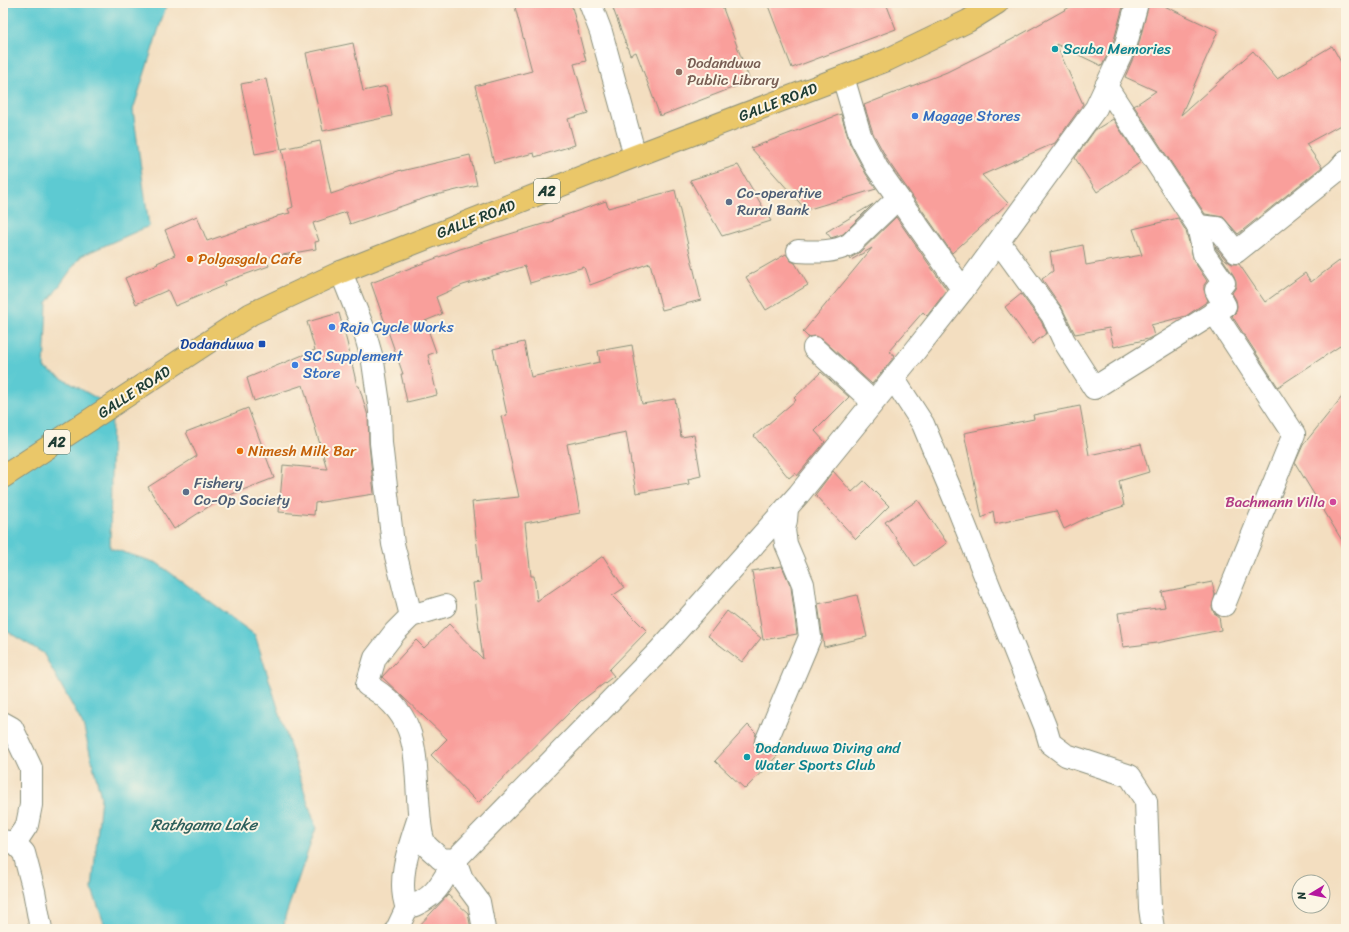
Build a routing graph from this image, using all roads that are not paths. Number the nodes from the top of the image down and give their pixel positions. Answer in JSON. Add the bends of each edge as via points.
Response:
{"nodes":[{"id":1,"x":590,"y":3,"type":"edge"},
{"id":2,"x":997,"y":3,"type":"edge"},
{"id":3,"x":1137,"y":3,"type":"edge"},
{"id":4,"x":843,"y":77,"type":"junction"},
{"id":5,"x":1106,"y":86,"type":"junction"},
{"id":6,"x":635,"y":156,"type":"junction"},
{"id":7,"x":1346,"y":161,"type":"edge"},
{"id":8,"x":898,"y":198,"type":"junction"},
{"id":9,"x":1198,"y":226,"type":"junction"},
{"id":10,"x":999,"y":242,"type":"junction"},
{"id":11,"x":798,"y":251,"type":"dead end"},
{"id":12,"x":341,"y":272,"type":"junction"},
{"id":13,"x":962,"y":290,"type":"junction"},
{"id":14,"x":1214,"y":312,"type":"junction"},
{"id":15,"x":814,"y":348,"type":"dead end"},
{"id":16,"x":893,"y":378,"type":"junction"},
{"id":17,"x":873,"y":402,"type":"junction"},
{"id":18,"x":3,"y":477,"type":"edge"},
{"id":19,"x":787,"y":508,"type":"junction"},
{"id":20,"x":1224,"y":605,"type":"dead end"},
{"id":21,"x":445,"y":606,"type":"dead end"},
{"id":22,"x":411,"y":616,"type":"junction"},
{"id":23,"x":3,"y":723,"type":"edge"},
{"id":24,"x":766,"y":742,"type":"dead end"},
{"id":25,"x":419,"y":817,"type":"junction"},
{"id":26,"x":9,"y":842,"type":"edge"},
{"id":27,"x":455,"y":860,"type":"junction"},
{"id":28,"x":407,"y":908,"type":"junction"},
{"id":29,"x":41,"y":929,"type":"edge"},
{"id":30,"x":397,"y":929,"type":"edge"},
{"id":31,"x":484,"y":929,"type":"edge"},
{"id":32,"x":1153,"y":929,"type":"edge"}],
"edges":[{"from":1,"to":6,"type":"street"},
{"from":2,"to":4,"type":"highway","name":"GALLE ROAD","number":"A2","via":[[968,21],[887,60]]},
{"from":3,"to":5,"type":"street","via":[[1126,44]]},
{"from":4,"to":6,"type":"highway","name":"GALLE ROAD","number":"A2"},
{"from":4,"to":8,"type":"street","via":[[861,138],[877,168]]},
{"from":5,"to":9,"type":"street"},
{"from":5,"to":10,"type":"street","via":[[1096,108]]},
{"from":6,"to":12,"type":"highway","name":"GALLE ROAD","number":"A2"},
{"from":7,"to":9,"type":"street","via":[[1236,252],[1217,228]]},
{"from":8,"to":11,"type":"street","via":[[850,244],[841,249],[820,252]]},
{"from":8,"to":13,"type":"street"},
{"from":9,"to":14,"type":"street","via":[[1204,254],[1224,283],[1216,290],[1225,306]]},
{"from":10,"to":13,"type":"street"},
{"from":10,"to":14,"type":"street","via":[[1052,315],[1064,341],[1094,388]]},
{"from":12,"to":18,"type":"highway","name":"GALLE ROAD","number":"A2","via":[[251,314]]},
{"from":12,"to":22,"type":"street","via":[[374,362],[394,544]]},
{"from":13,"to":16,"type":"street"},
{"from":14,"to":20,"type":"street","via":[[1294,434]]},
{"from":15,"to":17,"type":"street"},
{"from":16,"to":17,"type":"street"},
{"from":16,"to":32,"type":"street","via":[[923,424],[1050,743],[1066,755],[1130,776],[1146,801]]},
{"from":17,"to":19,"type":"street"},
{"from":19,"to":24,"type":"street","via":[[784,530],[786,544],[804,584],[810,636]]},
{"from":19,"to":27,"type":"street","via":[[658,652]]},
{"from":21,"to":22,"type":"street"},
{"from":22,"to":25,"type":"street","via":[[374,658],[367,685],[380,692],[397,708],[409,729],[416,756]]},
{"from":23,"to":26,"type":"street","via":[[12,728],[31,768],[31,805],[27,825]]},
{"from":25,"to":27,"type":"street","via":[[425,844],[441,859]]},
{"from":25,"to":28,"type":"street","via":[[403,878],[403,898]]},
{"from":26,"to":29,"type":"street","via":[[24,853]]},
{"from":27,"to":28,"type":"street","via":[[438,889],[420,904]]},
{"from":27,"to":31,"type":"street","via":[[462,879],[479,902]]},
{"from":28,"to":30,"type":"street"}]}
